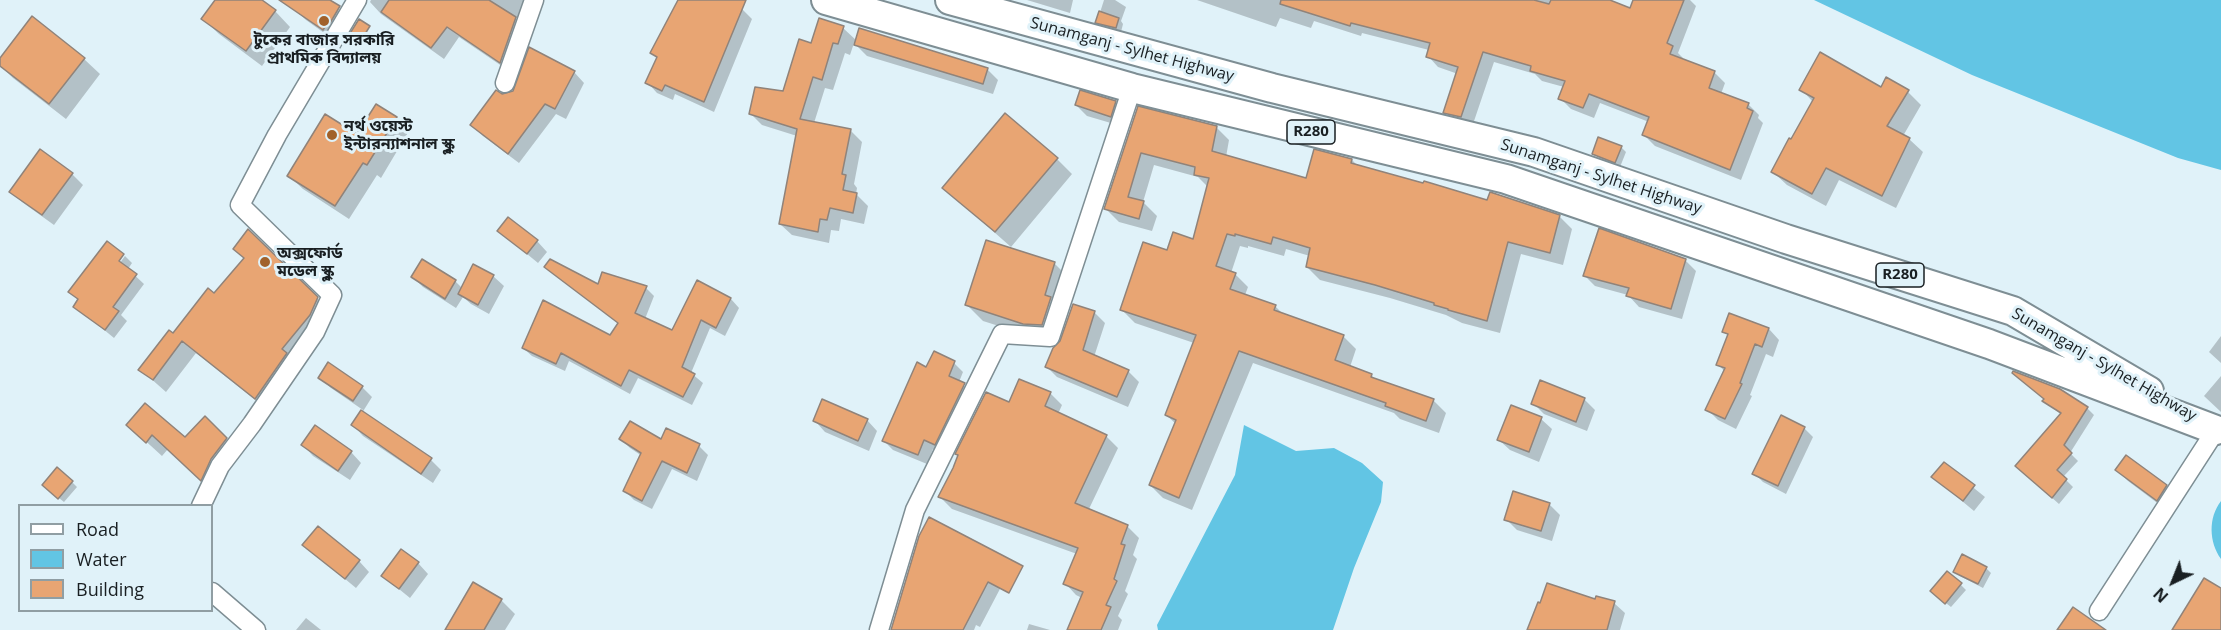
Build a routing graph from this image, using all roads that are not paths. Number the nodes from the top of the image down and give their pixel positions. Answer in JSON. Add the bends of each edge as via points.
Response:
{"nodes":[{"id":1,"x":357,"y":0,"type":"edge"},
{"id":2,"x":534,"y":0,"type":"edge"},
{"id":3,"x":826,"y":0,"type":"edge"},
{"id":4,"x":950,"y":0,"type":"edge"},
{"id":5,"x":505,"y":83,"type":"dead end"},
{"id":6,"x":1132,"y":88,"type":"junction"},
{"id":7,"x":2218,"y":432,"type":"edge"},
{"id":8,"x":202,"y":504,"type":"edge"},
{"id":9,"x":213,"y":593,"type":"edge"},
{"id":10,"x":2099,"y":610,"type":"dead end"},
{"id":11,"x":256,"y":630,"type":"edge"},
{"id":12,"x":879,"y":630,"type":"edge"}],
"edges":[{"from":1,"to":8,"type":"street","via":[[240,205],[333,295],[315,332],[220,466]]},
{"from":2,"to":5,"type":"street"},
{"from":3,"to":6,"type":"main road","name":"Sunamganj - Sylhet Highway","number":"R280"},
{"from":4,"to":7,"type":"main road","name":"Sunamganj - Sylhet Highway","number":"R280","via":[[1272,88],[1534,153],[2013,311]]},
{"from":6,"to":7,"type":"main road","name":"Sunamganj - Sylhet Highway","number":"R280","via":[[1506,180],[1989,344]]},
{"from":6,"to":12,"type":"street","via":[[1050,337],[1002,334],[915,510]]},
{"from":7,"to":10,"type":"street"},
{"from":9,"to":11,"type":"street"}]}
